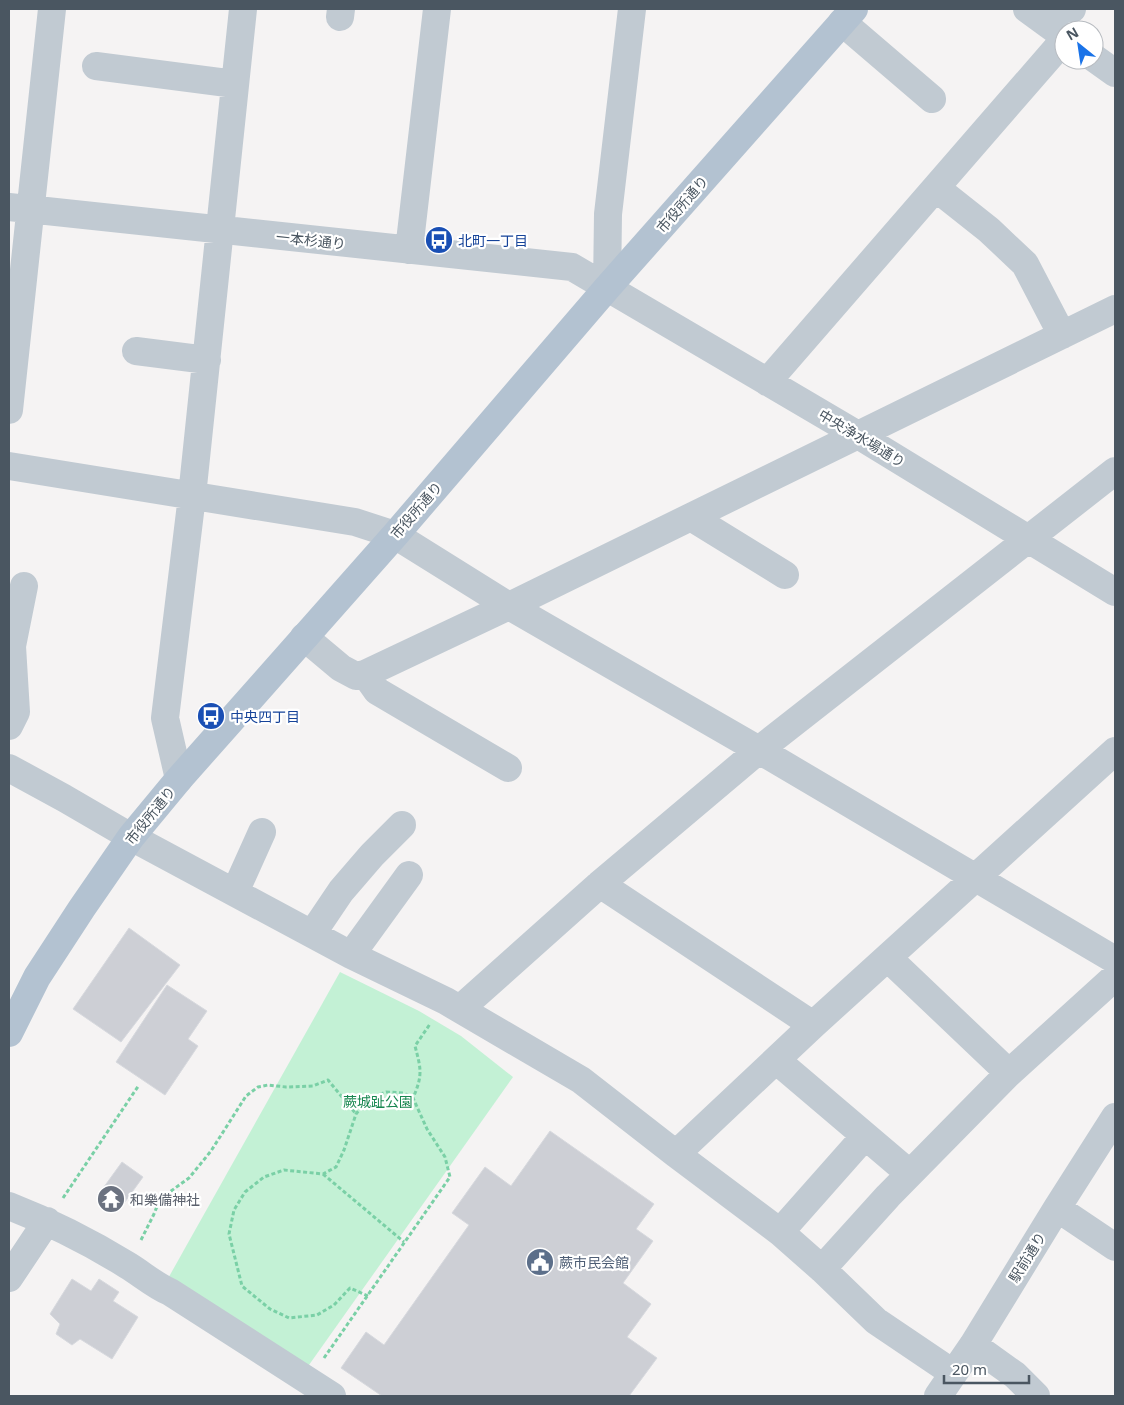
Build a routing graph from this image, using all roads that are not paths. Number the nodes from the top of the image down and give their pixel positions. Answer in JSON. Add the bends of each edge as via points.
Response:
{"nodes":[{"id":1,"x":52,"y":9,"type":"edge"},
{"id":2,"x":243,"y":9,"type":"edge"},
{"id":3,"x":437,"y":9,"type":"edge"},
{"id":4,"x":632,"y":9,"type":"edge"},
{"id":5,"x":1072,"y":9,"type":"edge"},
{"id":6,"x":848,"y":15,"type":"edge"},
{"id":7,"x":1050,"y":27,"type":"edge"},
{"id":8,"x":1104,"y":65,"type":"edge"},
{"id":9,"x":96,"y":66,"type":"dead end"},
{"id":10,"x":1115,"y":73,"type":"edge"},
{"id":11,"x":235,"y":84,"type":"junction"},
{"id":12,"x":932,"y":99,"type":"dead end"},
{"id":13,"x":936,"y":188,"type":"junction"},
{"id":14,"x":19,"y":208,"type":"edge"},
{"id":15,"x":221,"y":230,"type":"junction"},
{"id":16,"x":408,"y":250,"type":"junction"},
{"id":17,"x":607,"y":288,"type":"junction"},
{"id":18,"x":1115,"y":309,"type":"edge"},
{"id":19,"x":1062,"y":335,"type":"junction"},
{"id":20,"x":136,"y":351,"type":"dead end"},
{"id":21,"x":207,"y":360,"type":"junction"},
{"id":22,"x":767,"y":382,"type":"junction"},
{"id":23,"x":9,"y":410,"type":"edge"},
{"id":24,"x":858,"y":435,"type":"junction"},
{"id":25,"x":9,"y":466,"type":"edge"},
{"id":26,"x":1115,"y":471,"type":"edge"},
{"id":27,"x":192,"y":496,"type":"junction"},
{"id":28,"x":690,"y":517,"type":"junction"},
{"id":29,"x":395,"y":535,"type":"junction"},
{"id":30,"x":1027,"y":539,"type":"junction"},
{"id":31,"x":785,"y":575,"type":"dead end"},
{"id":32,"x":24,"y":586,"type":"dead end"},
{"id":33,"x":1115,"y":592,"type":"edge"},
{"id":34,"x":509,"y":606,"type":"junction"},
{"id":35,"x":304,"y":638,"type":"junction"},
{"id":36,"x":365,"y":674,"type":"junction"},
{"id":37,"x":9,"y":726,"type":"edge"},
{"id":38,"x":759,"y":750,"type":"junction"},
{"id":39,"x":1115,"y":751,"type":"edge"},
{"id":40,"x":9,"y":768,"type":"edge"},
{"id":41,"x":508,"y":768,"type":"dead end"},
{"id":42,"x":179,"y":779,"type":"junction"},
{"id":43,"x":402,"y":825,"type":"dead end"},
{"id":44,"x":262,"y":832,"type":"dead end"},
{"id":45,"x":131,"y":837,"type":"junction"},
{"id":46,"x":409,"y":875,"type":"dead end"},
{"id":47,"x":975,"y":878,"type":"junction"},
{"id":48,"x":600,"y":884,"type":"junction"},
{"id":49,"x":234,"y":892,"type":"junction"},
{"id":50,"x":312,"y":934,"type":"junction"},
{"id":51,"x":351,"y":955,"type":"junction"},
{"id":52,"x":888,"y":958,"type":"junction"},
{"id":53,"x":1115,"y":960,"type":"edge"},
{"id":54,"x":1115,"y":977,"type":"edge"},
{"id":55,"x":453,"y":1005,"type":"junction"},
{"id":56,"x":813,"y":1024,"type":"junction"},
{"id":57,"x":9,"y":1033,"type":"edge"},
{"id":58,"x":776,"y":1060,"type":"junction"},
{"id":59,"x":1009,"y":1072,"type":"junction"},
{"id":60,"x":1115,"y":1117,"type":"edge"},
{"id":61,"x":865,"y":1136,"type":"junction"},
{"id":62,"x":676,"y":1154,"type":"junction"},
{"id":63,"x":909,"y":1174,"type":"junction"},
{"id":64,"x":9,"y":1206,"type":"edge"},
{"id":65,"x":1057,"y":1208,"type":"junction"},
{"id":66,"x":47,"y":1221,"type":"junction"},
{"id":67,"x":774,"y":1228,"type":"junction"},
{"id":68,"x":1115,"y":1247,"type":"edge"},
{"id":69,"x":822,"y":1269,"type":"junction"},
{"id":70,"x":9,"y":1278,"type":"edge"},
{"id":71,"x":973,"y":1345,"type":"junction"},
{"id":72,"x":953,"y":1373,"type":"junction"},
{"id":73,"x":332,"y":1396,"type":"edge"},
{"id":74,"x":938,"y":1396,"type":"edge"},
{"id":75,"x":1036,"y":1396,"type":"edge"}],
"edges":[{"from":1,"to":14,"type":"street"},
{"from":2,"to":11,"type":"street"},
{"from":3,"to":16,"type":"street"},
{"from":4,"to":17,"type":"street","via":[[608,214]]},
{"from":5,"to":7,"type":"street"},
{"from":6,"to":12,"type":"street"},
{"from":6,"to":17,"type":"main road","name":"市役所通り"},
{"from":7,"to":13,"type":"street"},
{"from":8,"to":10,"type":"street"},
{"from":9,"to":11,"type":"street"},
{"from":11,"to":15,"type":"street"},
{"from":13,"to":19,"type":"street","via":[[1025,264]]},
{"from":13,"to":22,"type":"street"},
{"from":14,"to":15,"type":"street","name":"一本杉通り"},
{"from":14,"to":23,"type":"street"},
{"from":15,"to":16,"type":"street","name":"一本杉通り"},
{"from":15,"to":21,"type":"street"},
{"from":16,"to":17,"type":"street","name":"一本杉通り","via":[[572,267]]},
{"from":17,"to":22,"type":"street","name":"中央浄水場通り"},
{"from":17,"to":29,"type":"main road","name":"市役所通り"},
{"from":18,"to":19,"type":"street"},
{"from":19,"to":24,"type":"street"},
{"from":20,"to":21,"type":"street"},
{"from":21,"to":27,"type":"street"},
{"from":22,"to":24,"type":"street","name":"中央浄水場通り"},
{"from":24,"to":28,"type":"street"},
{"from":24,"to":30,"type":"street","name":"中央浄水場通り"},
{"from":25,"to":27,"type":"street"},
{"from":26,"to":30,"type":"street"},
{"from":27,"to":29,"type":"street","via":[[355,522]]},
{"from":27,"to":42,"type":"street","via":[[164,718]]},
{"from":28,"to":31,"type":"street"},
{"from":28,"to":34,"type":"street"},
{"from":29,"to":34,"type":"street"},
{"from":29,"to":35,"type":"main road","name":"市役所通り"},
{"from":30,"to":33,"type":"street","name":"中央浄水場通り"},
{"from":30,"to":38,"type":"street"},
{"from":32,"to":37,"type":"street","via":[[12,646],[16,712]]},
{"from":34,"to":36,"type":"street"},
{"from":34,"to":38,"type":"street"},
{"from":35,"to":36,"type":"street","via":[[341,668],[356,676]]},
{"from":35,"to":42,"type":"main road","name":"市役所通り"},
{"from":36,"to":41,"type":"street","via":[[377,691]]},
{"from":38,"to":47,"type":"street"},
{"from":38,"to":48,"type":"street"},
{"from":39,"to":47,"type":"street"},
{"from":40,"to":45,"type":"street"},
{"from":42,"to":45,"type":"main road","name":"市役所通り"},
{"from":43,"to":50,"type":"street","via":[[341,891]]},
{"from":44,"to":49,"type":"street"},
{"from":45,"to":49,"type":"street"},
{"from":45,"to":57,"type":"main road","name":"市役所通り","via":[[38,977]]},
{"from":46,"to":51,"type":"street"},
{"from":47,"to":52,"type":"street"},
{"from":47,"to":53,"type":"street"},
{"from":48,"to":55,"type":"street"},
{"from":48,"to":56,"type":"street"},
{"from":49,"to":50,"type":"street"},
{"from":50,"to":51,"type":"street"},
{"from":51,"to":55,"type":"street"},
{"from":52,"to":56,"type":"street"},
{"from":52,"to":59,"type":"street"},
{"from":54,"to":59,"type":"street"},
{"from":55,"to":62,"type":"street","via":[[581,1080]]},
{"from":56,"to":58,"type":"street"},
{"from":58,"to":61,"type":"street"},
{"from":58,"to":62,"type":"street"},
{"from":59,"to":63,"type":"street"},
{"from":60,"to":65,"type":"street","name":"駅前通り"},
{"from":61,"to":63,"type":"street"},
{"from":61,"to":67,"type":"street"},
{"from":62,"to":67,"type":"street"},
{"from":63,"to":69,"type":"street"},
{"from":64,"to":66,"type":"street"},
{"from":65,"to":68,"type":"street"},
{"from":65,"to":71,"type":"street","name":"駅前通り"},
{"from":66,"to":70,"type":"street"},
{"from":66,"to":73,"type":"street","via":[[127,1265]]},
{"from":67,"to":69,"type":"street"},
{"from":69,"to":72,"type":"street","via":[[876,1321]]},
{"from":71,"to":72,"type":"street","name":"駅前通り"},
{"from":71,"to":75,"type":"street"},
{"from":72,"to":74,"type":"street","name":"駅前通り"}]}
